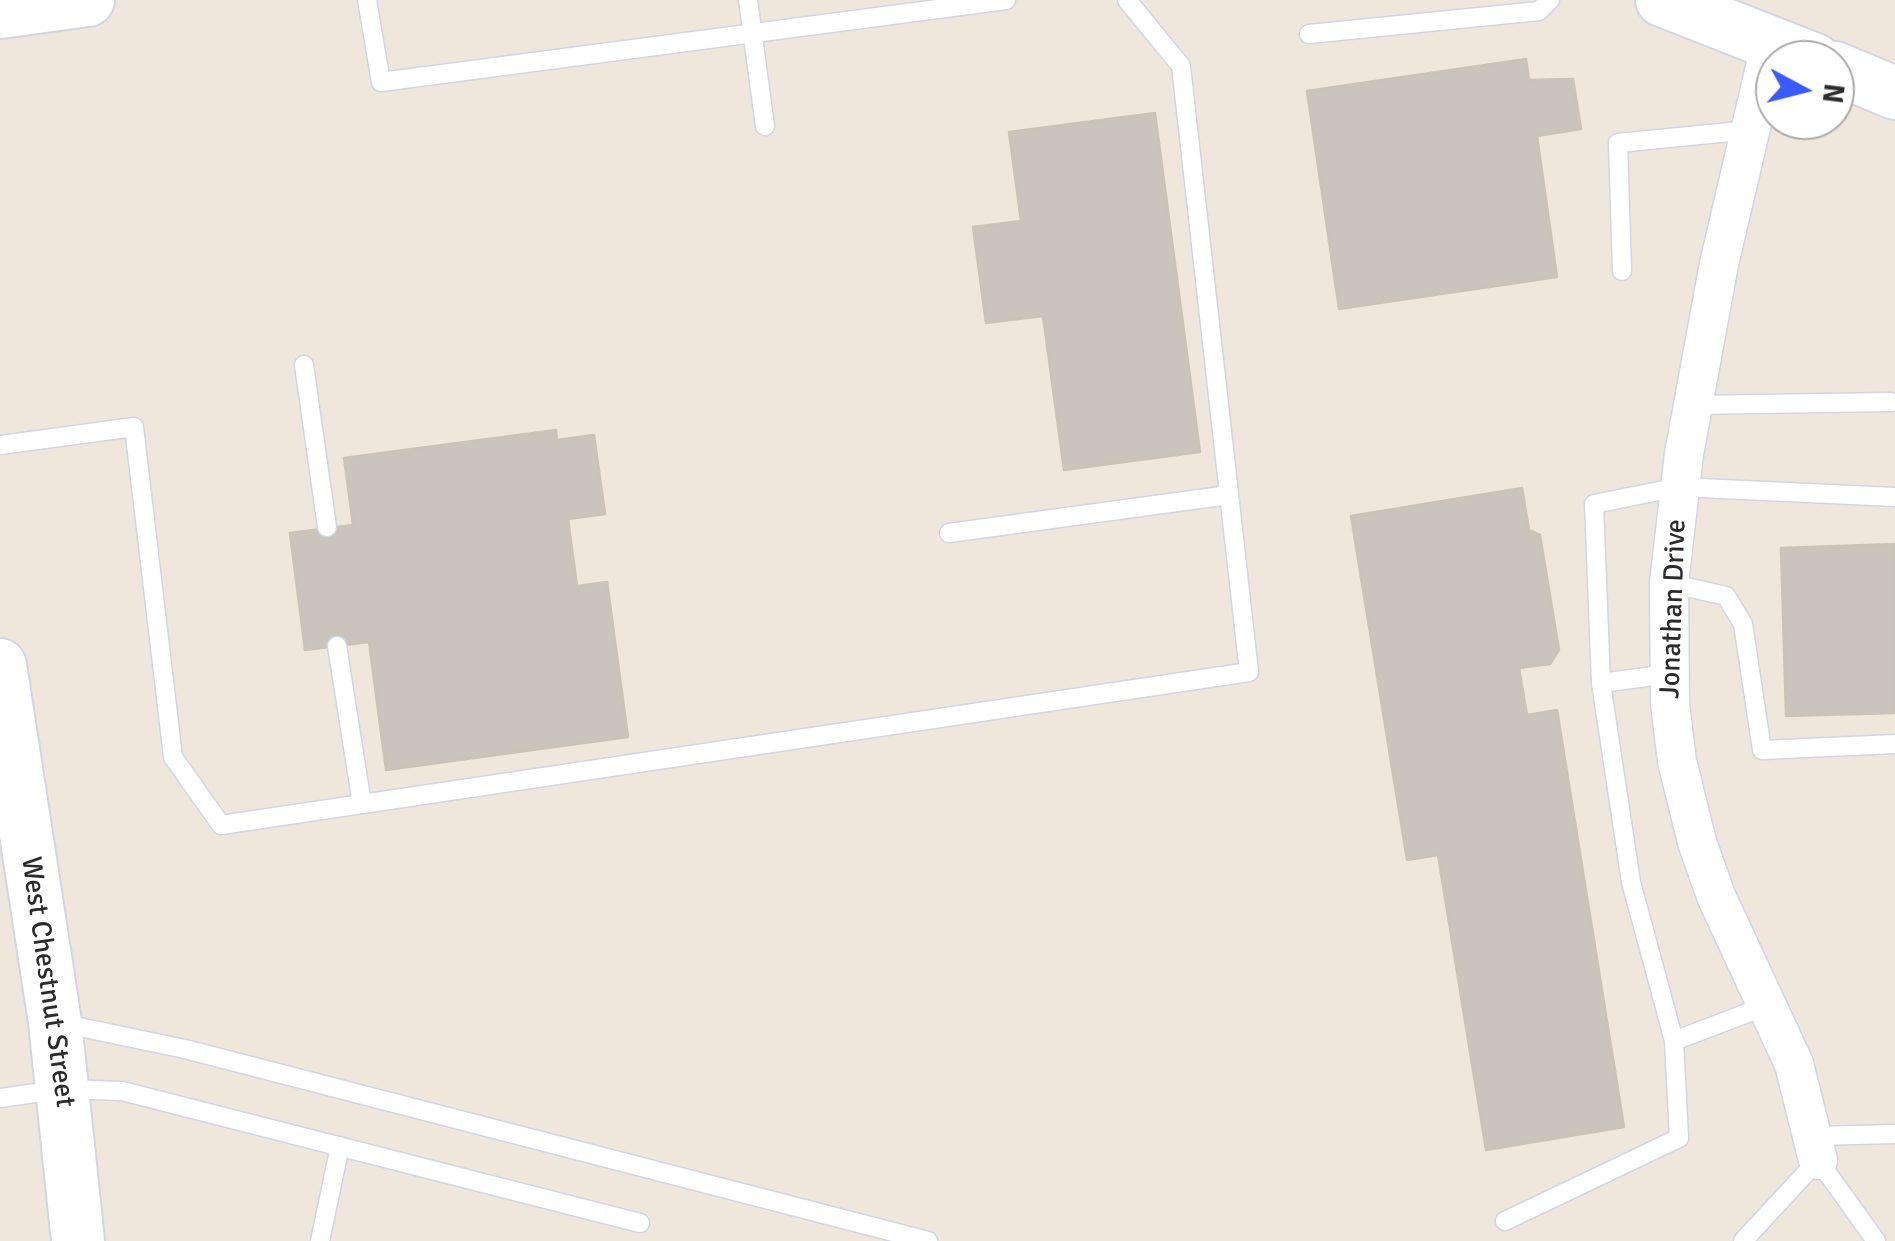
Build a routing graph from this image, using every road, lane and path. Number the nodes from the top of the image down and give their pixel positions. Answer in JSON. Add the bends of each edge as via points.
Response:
{"nodes":[{"id":1,"x":88,"y":0,"type":"edge"},
{"id":2,"x":368,"y":0,"type":"edge"},
{"id":3,"x":748,"y":0,"type":"edge"},
{"id":4,"x":1006,"y":0,"type":"edge"},
{"id":5,"x":1128,"y":0,"type":"edge"},
{"id":6,"x":1550,"y":0,"type":"edge"},
{"id":7,"x":1662,"y":0,"type":"edge"},
{"id":8,"x":0,"y":12,"type":"edge"},
{"id":9,"x":752,"y":33,"type":"junction"},
{"id":10,"x":1308,"y":34,"type":"dead end"},
{"id":11,"x":1765,"y":40,"type":"edge"},
{"id":12,"x":1855,"y":77,"type":"edge"},
{"id":13,"x":1895,"y":94,"type":"edge"},
{"id":14,"x":1755,"y":122,"type":"edge"},
{"id":15,"x":765,"y":126,"type":"dead end"},
{"id":16,"x":1751,"y":130,"type":"junction"},
{"id":17,"x":1622,"y":272,"type":"dead end"},
{"id":18,"x":304,"y":365,"type":"dead end"},
{"id":19,"x":1891,"y":402,"type":"dead end"},
{"id":20,"x":1693,"y":405,"type":"junction"},
{"id":21,"x":0,"y":445,"type":"edge"},
{"id":22,"x":1679,"y":488,"type":"junction"},
{"id":23,"x":1229,"y":494,"type":"junction"},
{"id":24,"x":1895,"y":496,"type":"edge"},
{"id":25,"x":326,"y":527,"type":"dead end"},
{"id":26,"x":949,"y":533,"type":"dead end"},
{"id":27,"x":1670,"y":583,"type":"junction"},
{"id":28,"x":337,"y":646,"type":"dead end"},
{"id":29,"x":0,"y":665,"type":"edge"},
{"id":30,"x":1669,"y":674,"type":"junction"},
{"id":31,"x":1601,"y":683,"type":"junction"},
{"id":32,"x":1895,"y":744,"type":"edge"},
{"id":33,"x":362,"y":804,"type":"junction"},
{"id":34,"x":1768,"y":1005,"type":"junction"},
{"id":35,"x":55,"y":1022,"type":"junction"},
{"id":36,"x":1674,"y":1041,"type":"junction"},
{"id":37,"x":63,"y":1089,"type":"junction"},
{"id":38,"x":0,"y":1098,"type":"edge"},
{"id":39,"x":1895,"y":1134,"type":"edge"},
{"id":40,"x":340,"y":1146,"type":"junction"},
{"id":41,"x":1817,"y":1148,"type":"junction"},
{"id":42,"x":840,"y":1218,"type":"junction"},
{"id":43,"x":1505,"y":1221,"type":"dead end"},
{"id":44,"x":640,"y":1224,"type":"dead end"},
{"id":45,"x":78,"y":1241,"type":"edge"},
{"id":46,"x":320,"y":1241,"type":"edge"},
{"id":47,"x":874,"y":1241,"type":"edge"},
{"id":48,"x":928,"y":1241,"type":"edge"},
{"id":49,"x":1744,"y":1241,"type":"edge"},
{"id":50,"x":1876,"y":1241,"type":"edge"}],
"edges":[{"from":1,"to":8,"type":"main road"},
{"from":2,"to":9,"type":"lane","via":[[381,82]]},
{"from":3,"to":9,"type":"lane"},
{"from":4,"to":9,"type":"lane"},
{"from":5,"to":23,"type":"lane","via":[[1182,66]]},
{"from":6,"to":10,"type":"lane","via":[[1539,12]]},
{"from":7,"to":11,"type":"main road"},
{"from":9,"to":15,"type":"lane"},
{"from":12,"to":13,"type":"main road"},
{"from":14,"to":16,"type":"street","name":"Jonathan Drive"},
{"from":16,"to":17,"type":"lane","via":[[1618,143]]},
{"from":16,"to":20,"type":"street","name":"Jonathan Drive"},
{"from":18,"to":25,"type":"lane"},
{"from":19,"to":20,"type":"lane"},
{"from":20,"to":22,"type":"street","name":"Jonathan Drive"},
{"from":21,"to":33,"type":"lane","via":[[134,427],[173,756],[221,824]]},
{"from":22,"to":24,"type":"lane"},
{"from":22,"to":27,"type":"street","name":"Jonathan Drive"},
{"from":22,"to":31,"type":"lane","via":[[1594,504]]},
{"from":23,"to":26,"type":"lane"},
{"from":23,"to":33,"type":"lane","via":[[1249,672]]},
{"from":27,"to":30,"type":"street","name":"Jonathan Drive"},
{"from":27,"to":32,"type":"lane","via":[[1726,596],[1744,624],[1762,750]]},
{"from":28,"to":33,"type":"lane"},
{"from":29,"to":35,"type":"main road","name":"West Chestnut Street"},
{"from":30,"to":31,"type":"lane"},
{"from":30,"to":34,"type":"street","name":"Jonathan Drive","via":[[1688,814],[1716,896]]},
{"from":31,"to":36,"type":"lane","via":[[1631,882]]},
{"from":34,"to":36,"type":"lane"},
{"from":34,"to":41,"type":"street","name":"Jonathan Drive","via":[[1794,1064]]},
{"from":35,"to":37,"type":"main road","name":"West Chestnut Street"},
{"from":35,"to":42,"type":"lane","via":[[186,1049]]},
{"from":36,"to":43,"type":"lane","via":[[1680,1138]]},
{"from":37,"to":38,"type":"lane"},
{"from":37,"to":40,"type":"lane","via":[[122,1091]]},
{"from":37,"to":45,"type":"main road","name":"West Chestnut Street"},
{"from":39,"to":41,"type":"lane"},
{"from":40,"to":44,"type":"lane"},
{"from":40,"to":46,"type":"lane"},
{"from":41,"to":49,"type":"lane"},
{"from":41,"to":50,"type":"lane"},
{"from":42,"to":47,"type":"lane"},
{"from":42,"to":48,"type":"lane"}]}
